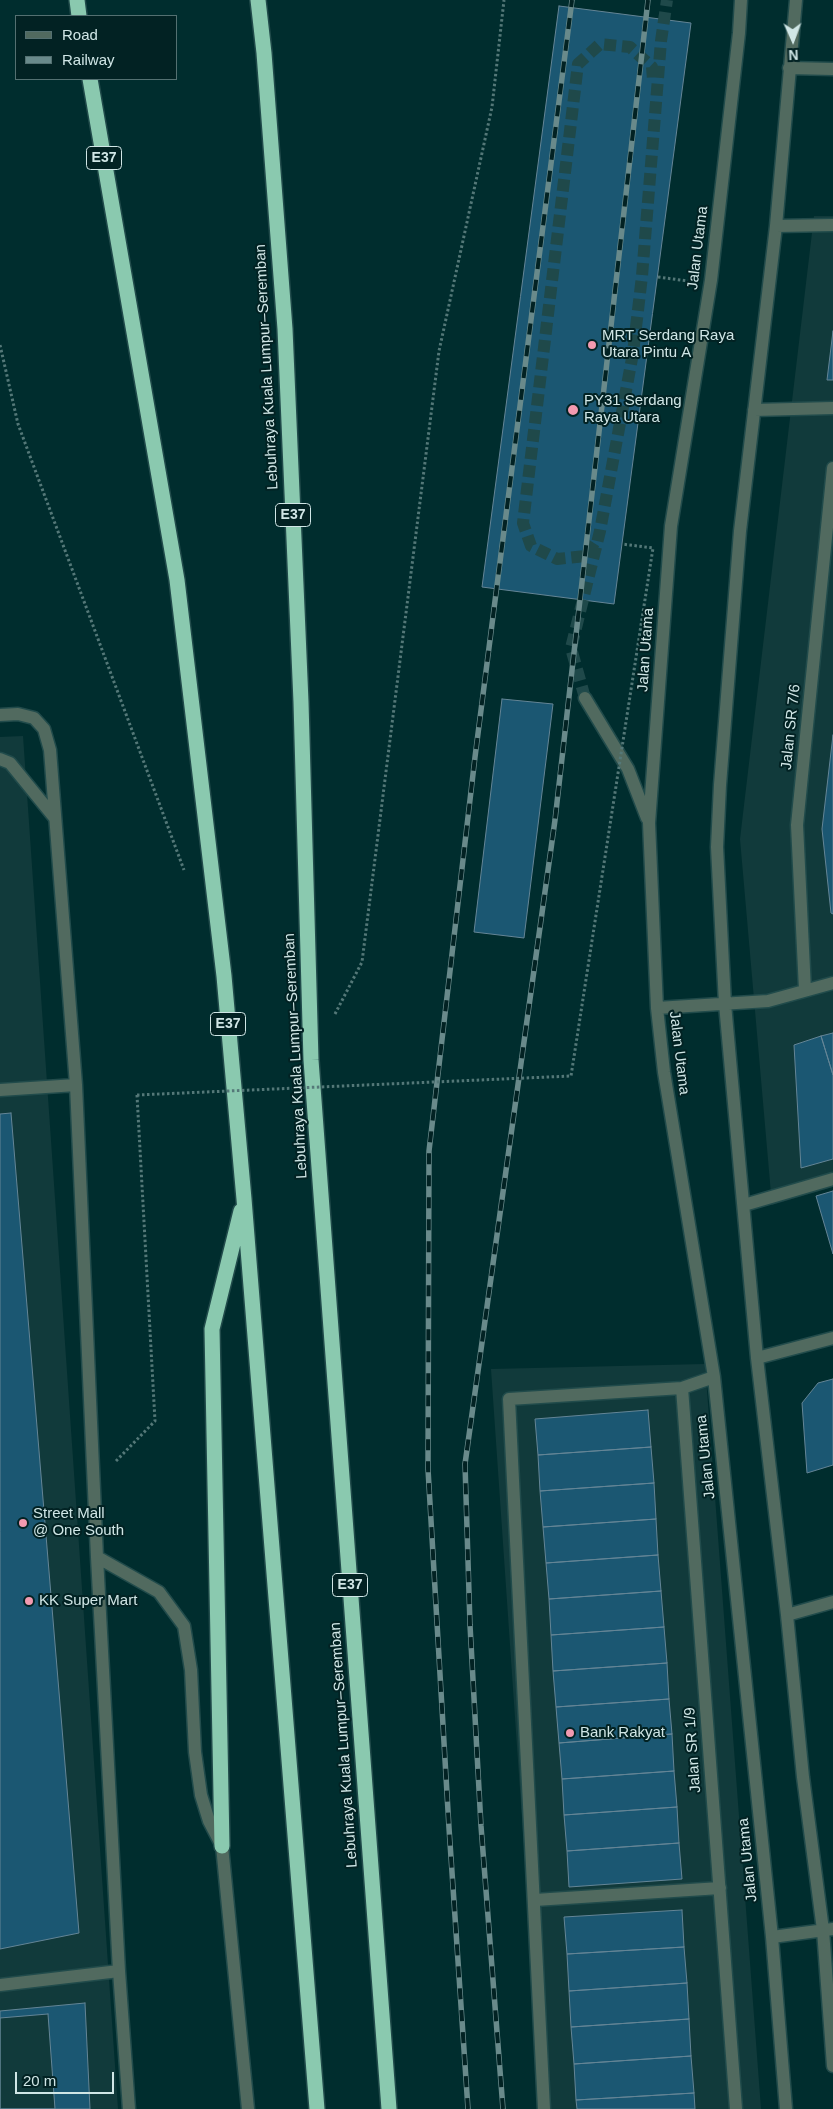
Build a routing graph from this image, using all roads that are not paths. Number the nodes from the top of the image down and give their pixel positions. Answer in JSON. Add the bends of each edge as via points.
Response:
{"nodes":[{"id":1,"x":76,"y":0,"type":"edge"},
{"id":2,"x":258,"y":0,"type":"edge"},
{"id":3,"x":741,"y":0,"type":"edge"},
{"id":4,"x":796,"y":0,"type":"edge"},
{"id":5,"x":79,"y":15,"type":"edge"},
{"id":6,"x":789,"y":68,"type":"junction"},
{"id":7,"x":833,"y":68,"type":"edge"},
{"id":8,"x":90,"y":80,"type":"edge"},
{"id":9,"x":833,"y":225,"type":"edge"},
{"id":10,"x":776,"y":226,"type":"junction"},
{"id":11,"x":833,"y":408,"type":"edge"},
{"id":12,"x":754,"y":410,"type":"junction"},
{"id":13,"x":833,"y":468,"type":"edge"},
{"id":14,"x":586,"y":698,"type":"tunnel mouth"},
{"id":15,"x":0,"y":714,"type":"edge"},
{"id":16,"x":0,"y":758,"type":"edge"},
{"id":17,"x":54,"y":817,"type":"junction"},
{"id":18,"x":649,"y":823,"type":"junction"},
{"id":19,"x":833,"y":983,"type":"edge"},
{"id":20,"x":806,"y":990,"type":"junction"},
{"id":21,"x":725,"y":1004,"type":"junction"},
{"id":22,"x":657,"y":1008,"type":"junction"},
{"id":23,"x":76,"y":1085,"type":"junction"},
{"id":24,"x":0,"y":1090,"type":"edge"},
{"id":25,"x":833,"y":1180,"type":"edge"},
{"id":26,"x":244,"y":1199,"type":"junction"},
{"id":27,"x":744,"y":1205,"type":"junction"},
{"id":28,"x":833,"y":1338,"type":"edge"},
{"id":29,"x":757,"y":1358,"type":"junction"},
{"id":30,"x":714,"y":1377,"type":"junction"},
{"id":31,"x":682,"y":1388,"type":"junction"},
{"id":32,"x":97,"y":1557,"type":"junction"},
{"id":33,"x":833,"y":1602,"type":"edge"},
{"id":34,"x":787,"y":1615,"type":"junction"},
{"id":35,"x":222,"y":1846,"type":"junction"},
{"id":36,"x":720,"y":1888,"type":"junction"},
{"id":37,"x":536,"y":1900,"type":"junction"},
{"id":38,"x":828,"y":1929,"type":"edge"},
{"id":39,"x":772,"y":1938,"type":"junction"},
{"id":40,"x":119,"y":1971,"type":"junction"},
{"id":41,"x":0,"y":1985,"type":"edge"},
{"id":42,"x":833,"y":2066,"type":"edge"},
{"id":43,"x":129,"y":2109,"type":"edge"},
{"id":44,"x":248,"y":2109,"type":"edge"},
{"id":45,"x":317,"y":2109,"type":"edge"},
{"id":46,"x":389,"y":2109,"type":"edge"},
{"id":47,"x":544,"y":2109,"type":"edge"},
{"id":48,"x":736,"y":2109,"type":"edge"},
{"id":49,"x":786,"y":2109,"type":"edge"}],
"edges":[{"from":1,"to":5,"type":"highway"},
{"from":2,"to":46,"type":"highway","name":"Lebuhraya Kuala Lumpur–Seremban","number":"E37","via":[[285,338],[301,702],[311,1060]]},
{"from":3,"to":18,"type":"street","name":"Jalan Utama","via":[[711,280],[671,526]]},
{"from":4,"to":6,"type":"street"},
{"from":6,"to":7,"type":"street"},
{"from":6,"to":10,"type":"street"},
{"from":8,"to":26,"type":"highway","number":"E37","via":[[177,580],[224,976]]},
{"from":9,"to":10,"type":"street"},
{"from":10,"to":12,"type":"street"},
{"from":11,"to":12,"type":"street"},
{"from":12,"to":21,"type":"street","via":[[740,531],[717,846]]},
{"from":13,"to":20,"type":"street","name":"Jalan SR 7/6","via":[[797,825]]},
{"from":14,"to":18,"type":"street","via":[[628,769]]},
{"from":15,"to":17,"type":"street","via":[[34,718],[44,729],[50,750]]},
{"from":16,"to":17,"type":"street","via":[[10,763]]},
{"from":17,"to":23,"type":"street"},
{"from":18,"to":22,"type":"street","name":"Jalan Utama"},
{"from":19,"to":20,"type":"street"},
{"from":20,"to":21,"type":"street","via":[[768,1001]]},
{"from":21,"to":22,"type":"street"},
{"from":21,"to":27,"type":"street"},
{"from":22,"to":30,"type":"street","name":"Jalan Utama"},
{"from":23,"to":24,"type":"street"},
{"from":23,"to":32,"type":"street"},
{"from":25,"to":27,"type":"street"},
{"from":26,"to":35,"type":"highway","via":[[212,1329]]},
{"from":26,"to":45,"type":"highway","number":"E37"},
{"from":27,"to":29,"type":"street"},
{"from":28,"to":29,"type":"street"},
{"from":29,"to":34,"type":"street"},
{"from":30,"to":31,"type":"street"},
{"from":30,"to":39,"type":"street","name":"Jalan Utama"},
{"from":31,"to":36,"type":"street","name":"Jalan SR 1/9"},
{"from":31,"to":37,"type":"street","via":[[509,1399]]},
{"from":32,"to":35,"type":"street","via":[[158,1592],[184,1626],[192,1670],[201,1795],[209,1821]]},
{"from":32,"to":40,"type":"street"},
{"from":33,"to":34,"type":"street"},
{"from":34,"to":38,"type":"street","via":[[803,1777]]},
{"from":35,"to":44,"type":"street"},
{"from":36,"to":37,"type":"street"},
{"from":36,"to":48,"type":"street","name":"Jalan SR 1/9"},
{"from":37,"to":47,"type":"street"},
{"from":38,"to":39,"type":"street"},
{"from":38,"to":42,"type":"street"},
{"from":39,"to":49,"type":"street","name":"Jalan Utama"},
{"from":40,"to":41,"type":"street"},
{"from":40,"to":43,"type":"street"}]}
